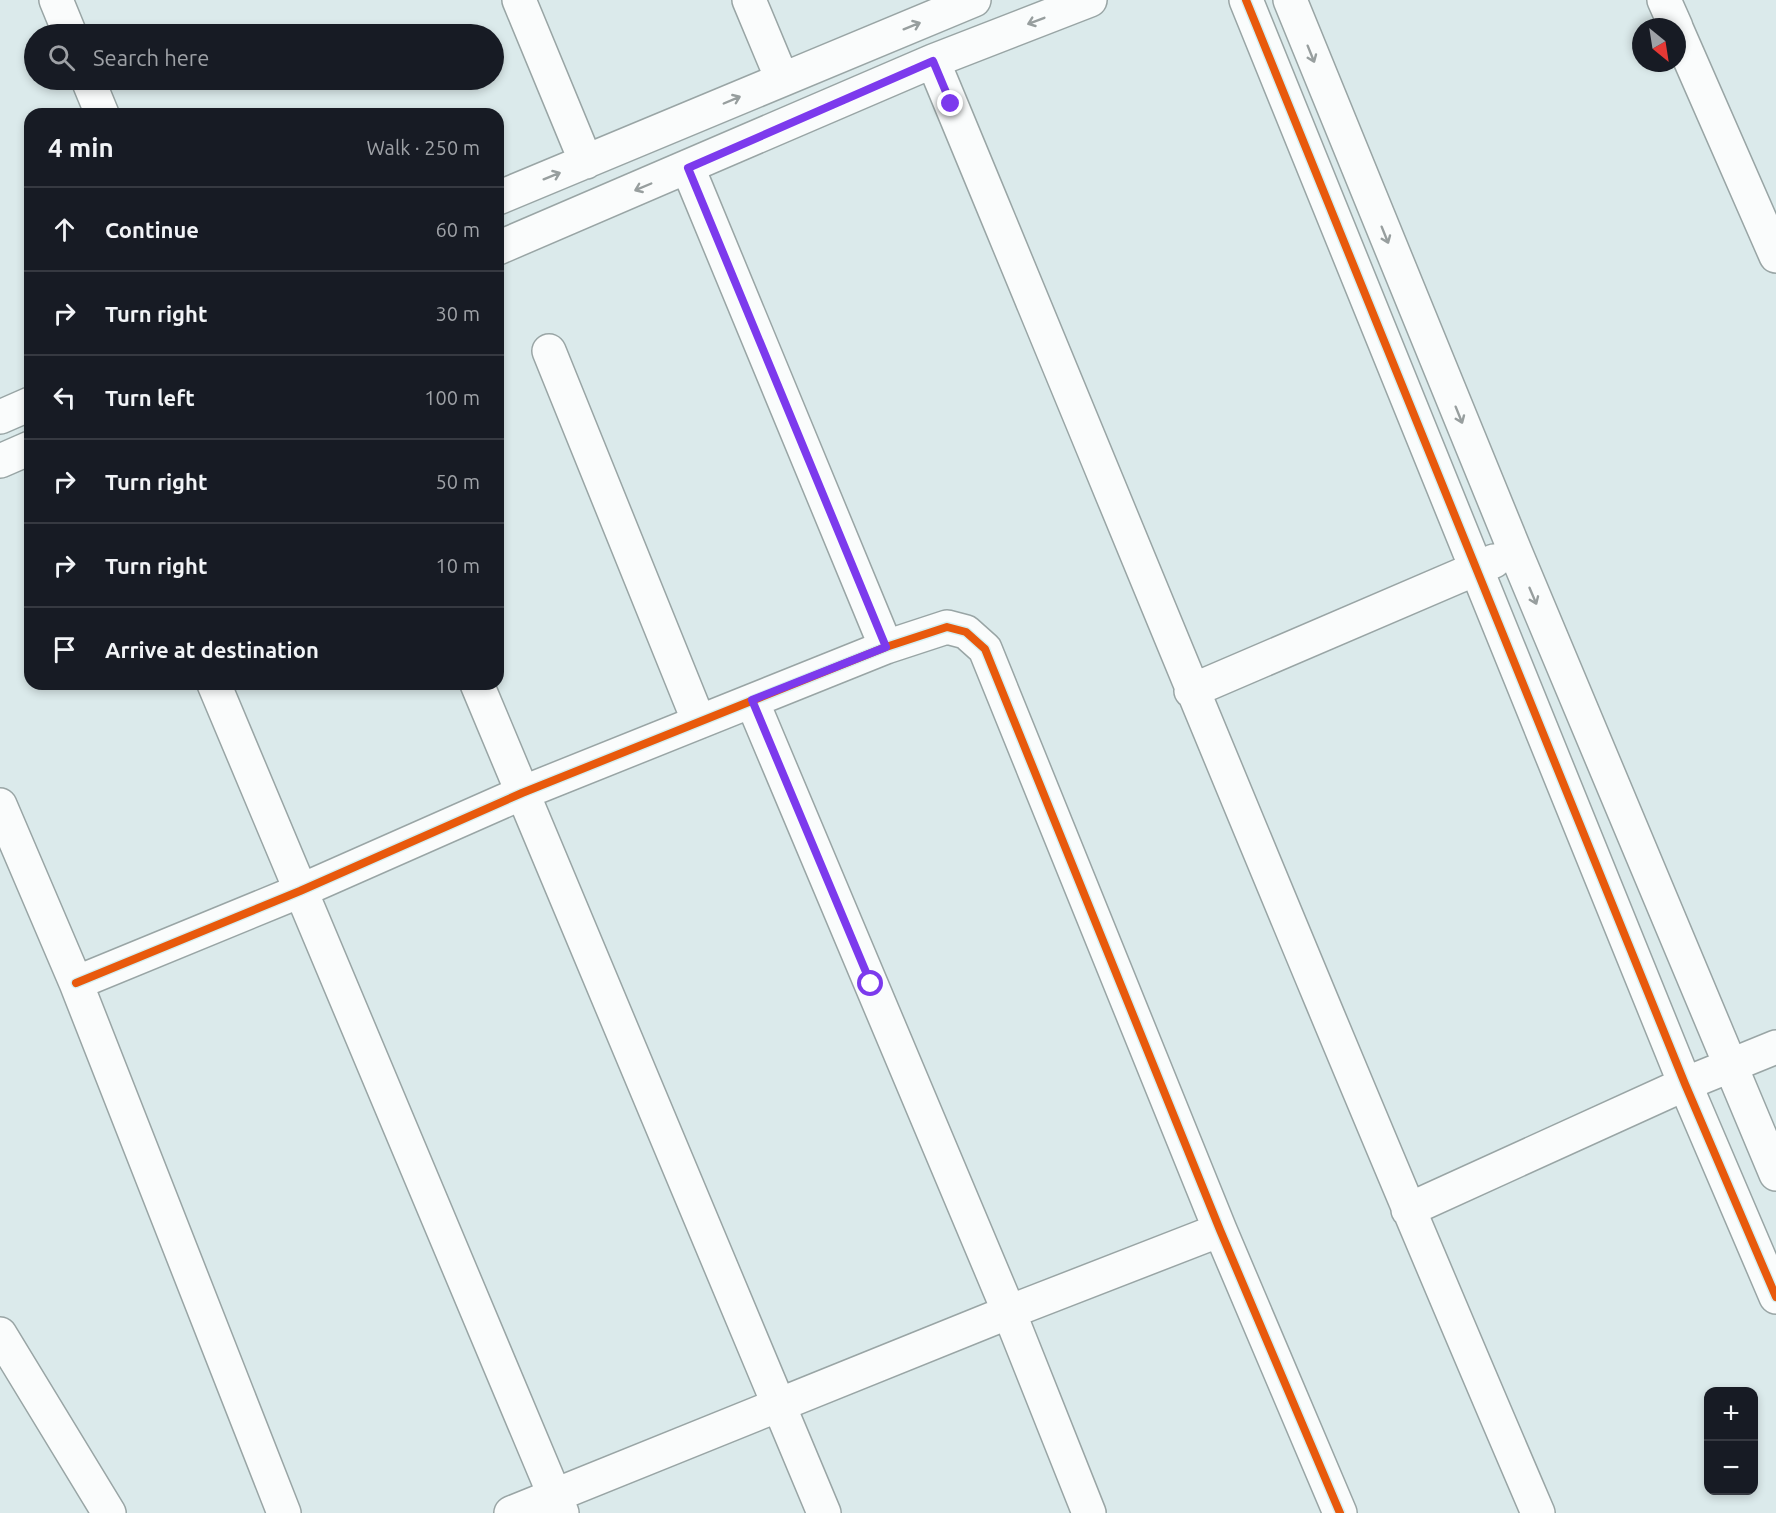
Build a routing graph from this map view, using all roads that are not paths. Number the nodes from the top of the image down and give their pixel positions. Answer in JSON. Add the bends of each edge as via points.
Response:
{"nodes":[{"id":1,"x":56,"y":0,"type":"edge"},
{"id":2,"x":519,"y":0,"type":"edge"},
{"id":3,"x":749,"y":0,"type":"edge"},
{"id":4,"x":974,"y":0,"type":"edge"},
{"id":5,"x":1090,"y":0,"type":"edge"},
{"id":6,"x":1246,"y":0,"type":"edge"},
{"id":7,"x":1290,"y":0,"type":"edge"},
{"id":8,"x":1664,"y":0,"type":"edge"},
{"id":9,"x":1672,"y":18,"type":"edge"},
{"id":10,"x":66,"y":24,"type":"edge"},
{"id":11,"x":1686,"y":51,"type":"edge"},
{"id":12,"x":933,"y":61,"type":"junction"},
{"id":13,"x":782,"y":79,"type":"junction"},
{"id":14,"x":92,"y":90,"type":"edge"},
{"id":15,"x":100,"y":108,"type":"edge"},
{"id":16,"x":586,"y":162,"type":"junction"},
{"id":17,"x":688,"y":168,"type":"junction"},
{"id":18,"x":504,"y":196,"type":"edge"},
{"id":19,"x":504,"y":245,"type":"edge"},
{"id":20,"x":1776,"y":256,"type":"edge"},
{"id":21,"x":549,"y":351,"type":"dead end"},
{"id":22,"x":24,"y":407,"type":"edge"},
{"id":23,"x":0,"y":417,"type":"edge"},
{"id":24,"x":24,"y":451,"type":"edge"},
{"id":25,"x":0,"y":462,"type":"edge"},
{"id":26,"x":1515,"y":551,"type":"junction"},
{"id":27,"x":1475,"y":569,"type":"junction"},
{"id":28,"x":886,"y":647,"type":"junction"},
{"id":29,"x":216,"y":690,"type":"edge"},
{"id":30,"x":479,"y":690,"type":"edge"},
{"id":31,"x":1191,"y":691,"type":"junction"},
{"id":32,"x":752,"y":700,"type":"junction"},
{"id":33,"x":699,"y":722,"type":"junction"},
{"id":34,"x":522,"y":793,"type":"junction"},
{"id":35,"x":0,"y":805,"type":"edge"},
{"id":36,"x":300,"y":891,"type":"junction"},
{"id":37,"x":76,"y":982,"type":"junction"},
{"id":38,"x":1776,"y":1047,"type":"edge"},
{"id":39,"x":1731,"y":1067,"type":"junction"},
{"id":40,"x":1685,"y":1084,"type":"junction"},
{"id":41,"x":1776,"y":1174,"type":"edge"},
{"id":42,"x":1408,"y":1210,"type":"junction"},
{"id":43,"x":1220,"y":1230,"type":"junction"},
{"id":44,"x":1776,"y":1297,"type":"edge"},
{"id":45,"x":1009,"y":1312,"type":"junction"},
{"id":46,"x":0,"y":1334,"type":"edge"},
{"id":47,"x":781,"y":1404,"type":"junction"},
{"id":48,"x":559,"y":1503,"type":"edge"},
{"id":49,"x":108,"y":1513,"type":"edge"},
{"id":50,"x":284,"y":1513,"type":"edge"},
{"id":51,"x":511,"y":1513,"type":"edge"},
{"id":52,"x":824,"y":1513,"type":"edge"},
{"id":53,"x":1089,"y":1513,"type":"edge"},
{"id":54,"x":1340,"y":1513,"type":"edge"},
{"id":55,"x":1538,"y":1513,"type":"edge"}],
"edges":[{"from":1,"to":10,"type":"street"},
{"from":2,"to":16,"type":"street"},
{"from":3,"to":13,"type":"street"},
{"from":13,"to":4,"type":"street","one_way":true},
{"from":5,"to":12,"type":"street","one_way":true},
{"from":6,"to":27,"type":"street"},
{"from":7,"to":26,"type":"street","one_way":true},
{"from":8,"to":9,"type":"street"},
{"from":11,"to":20,"type":"street"},
{"from":12,"to":17,"type":"street"},
{"from":12,"to":31,"type":"street"},
{"from":16,"to":13,"type":"street","one_way":true},
{"from":14,"to":15,"type":"street"},
{"from":18,"to":16,"type":"street","one_way":true},
{"from":17,"to":19,"type":"street","one_way":true},
{"from":17,"to":28,"type":"street"},
{"from":21,"to":33,"type":"street"},
{"from":22,"to":23,"type":"street"},
{"from":24,"to":25,"type":"street"},
{"from":26,"to":27,"type":"street"},
{"from":26,"to":39,"type":"street","one_way":true},
{"from":27,"to":31,"type":"street"},
{"from":27,"to":40,"type":"street"},
{"from":28,"to":32,"type":"street"},
{"from":28,"to":43,"type":"street","via":[[947,627],[966,632],[985,649]]},
{"from":29,"to":36,"type":"street"},
{"from":30,"to":34,"type":"street"},
{"from":31,"to":42,"type":"street"},
{"from":32,"to":33,"type":"street"},
{"from":32,"to":45,"type":"street"},
{"from":33,"to":34,"type":"street"},
{"from":34,"to":36,"type":"street"},
{"from":34,"to":47,"type":"street"},
{"from":35,"to":37,"type":"street"},
{"from":36,"to":37,"type":"street"},
{"from":36,"to":48,"type":"street"},
{"from":37,"to":50,"type":"street"},
{"from":38,"to":39,"type":"street"},
{"from":39,"to":40,"type":"street"},
{"from":39,"to":41,"type":"street"},
{"from":40,"to":42,"type":"street"},
{"from":40,"to":44,"type":"street"},
{"from":42,"to":55,"type":"street"},
{"from":43,"to":45,"type":"street"},
{"from":43,"to":54,"type":"street"},
{"from":45,"to":47,"type":"street"},
{"from":45,"to":53,"type":"street"},
{"from":46,"to":49,"type":"street"},
{"from":47,"to":48,"type":"street"},
{"from":47,"to":52,"type":"street"},
{"from":48,"to":51,"type":"street"}]}
